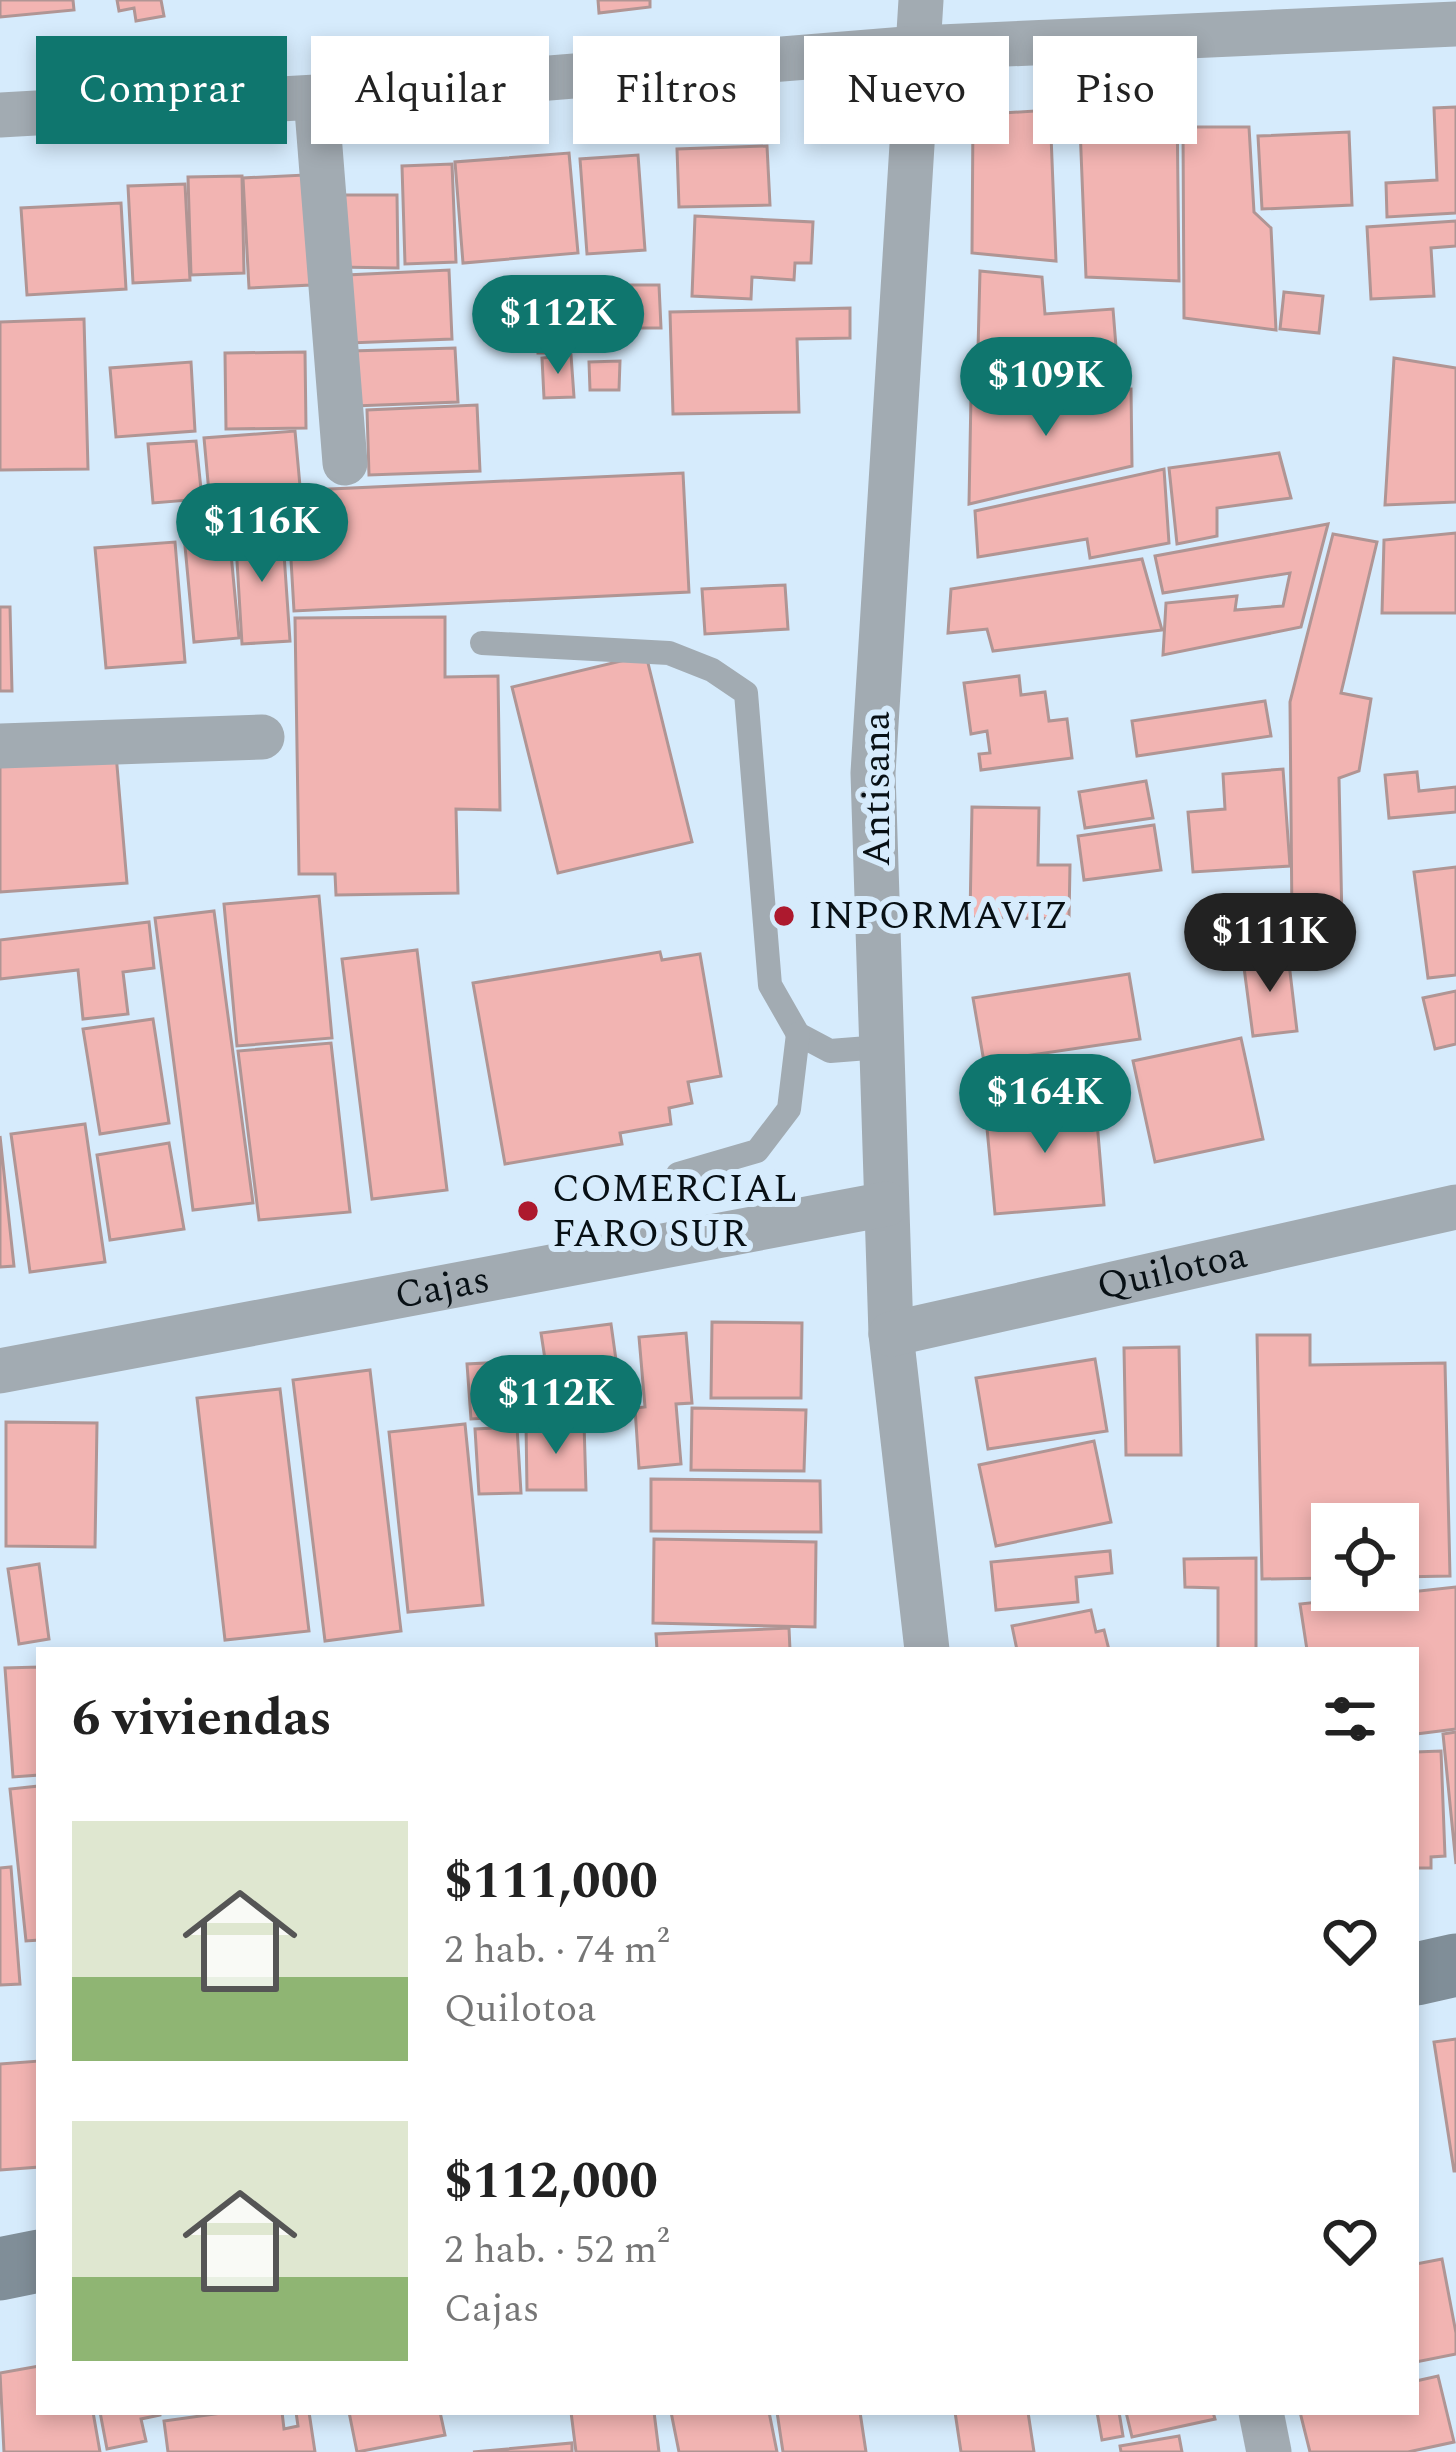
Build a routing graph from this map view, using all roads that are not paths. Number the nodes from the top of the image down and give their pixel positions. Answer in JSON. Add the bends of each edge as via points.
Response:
{"nodes":[{"id":1,"x":921,"y":0,"type":"edge"},
{"id":2,"x":1456,"y":24,"type":"edge"},
{"id":3,"x":919,"y":36,"type":"edge"},
{"id":4,"x":1009,"y":44,"type":"edge"},
{"id":5,"x":804,"y":57,"type":"edge"},
{"id":6,"x":549,"y":78,"type":"edge"},
{"id":7,"x":311,"y":97,"type":"edge"},
{"id":8,"x":0,"y":115,"type":"edge"},
{"id":9,"x":320,"y":144,"type":"edge"},
{"id":10,"x":912,"y":144,"type":"edge"},
{"id":11,"x":345,"y":463,"type":"dead end"},
{"id":12,"x":482,"y":643,"type":"dead end"},
{"id":13,"x":262,"y":737,"type":"dead end"},
{"id":14,"x":0,"y":746,"type":"edge"},
{"id":15,"x":798,"y":1034,"type":"junction"},
{"id":16,"x":881,"y":1047,"type":"junction"},
{"id":17,"x":678,"y":1174,"type":"dead end"},
{"id":18,"x":886,"y":1204,"type":"junction"},
{"id":19,"x":1456,"y":1207,"type":"edge"},
{"id":20,"x":891,"y":1334,"type":"junction"},
{"id":21,"x":0,"y":1371,"type":"edge"},
{"id":22,"x":927,"y":1647,"type":"edge"},
{"id":23,"x":1456,"y":1965,"type":"edge"},
{"id":24,"x":1419,"y":1973,"type":"edge"},
{"id":25,"x":36,"y":2262,"type":"edge"},
{"id":26,"x":0,"y":2269,"type":"edge"},
{"id":27,"x":1262,"y":2415,"type":"edge"},
{"id":28,"x":1269,"y":2452,"type":"edge"}],
"edges":[{"from":1,"to":3,"type":"street","name":"Antisana"},
{"from":2,"to":4,"type":"street"},
{"from":5,"to":6,"type":"street"},
{"from":7,"to":8,"type":"street"},
{"from":9,"to":11,"type":"street"},
{"from":10,"to":16,"type":"street","name":"Antisana","via":[[874,773]]},
{"from":12,"to":15,"type":"lane","via":[[669,653],[746,693],[770,985]]},
{"from":13,"to":14,"type":"street"},
{"from":15,"to":16,"type":"lane","via":[[830,1051]]},
{"from":15,"to":17,"type":"lane","via":[[789,1109],[757,1151]]},
{"from":16,"to":18,"type":"street","name":"Antisana"},
{"from":18,"to":20,"type":"street","name":"Antisana"},
{"from":18,"to":21,"type":"street","name":"Cajas"},
{"from":19,"to":20,"type":"street","name":"Quilotoa"},
{"from":20,"to":22,"type":"street","name":"Antisana"},
{"from":23,"to":24,"type":"main road"},
{"from":25,"to":26,"type":"main road"},
{"from":27,"to":28,"type":"street"}]}
